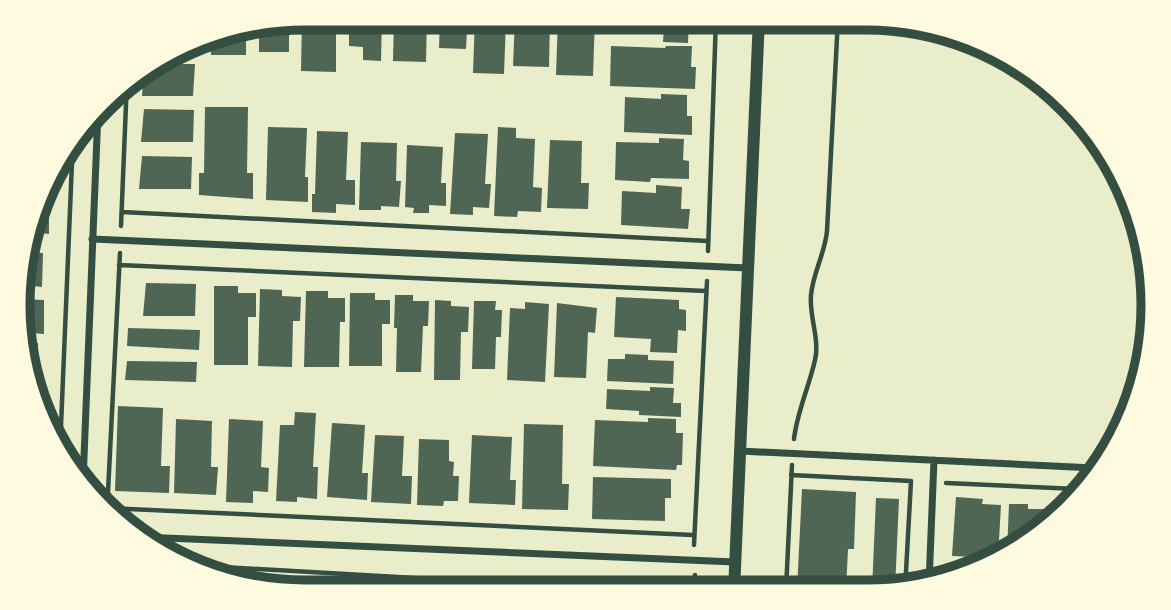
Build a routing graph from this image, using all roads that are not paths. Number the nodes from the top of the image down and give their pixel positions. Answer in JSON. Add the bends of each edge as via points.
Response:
{"nodes":[{"id":1,"x":758,"y":30,"type":"edge"},
{"id":2,"x":97,"y":125,"type":"edge"},
{"id":3,"x":92,"y":239,"type":"junction"},
{"id":4,"x":748,"y":268,"type":"junction"},
{"id":5,"x":740,"y":451,"type":"junction"},
{"id":6,"x":934,"y":460,"type":"junction"},
{"id":7,"x":84,"y":468,"type":"edge"},
{"id":8,"x":1088,"y":468,"type":"edge"},
{"id":9,"x":158,"y":538,"type":"edge"},
{"id":10,"x":735,"y":562,"type":"junction"},
{"id":11,"x":929,"y":573,"type":"edge"},
{"id":12,"x":734,"y":580,"type":"edge"}],
"edges":[{"from":1,"to":4,"type":"street"},
{"from":2,"to":3,"type":"street"},
{"from":3,"to":4,"type":"street"},
{"from":3,"to":7,"type":"street"},
{"from":4,"to":5,"type":"street"},
{"from":5,"to":6,"type":"street"},
{"from":5,"to":10,"type":"street"},
{"from":6,"to":8,"type":"street"},
{"from":6,"to":11,"type":"street"},
{"from":9,"to":10,"type":"street"},
{"from":10,"to":12,"type":"street"}]}
